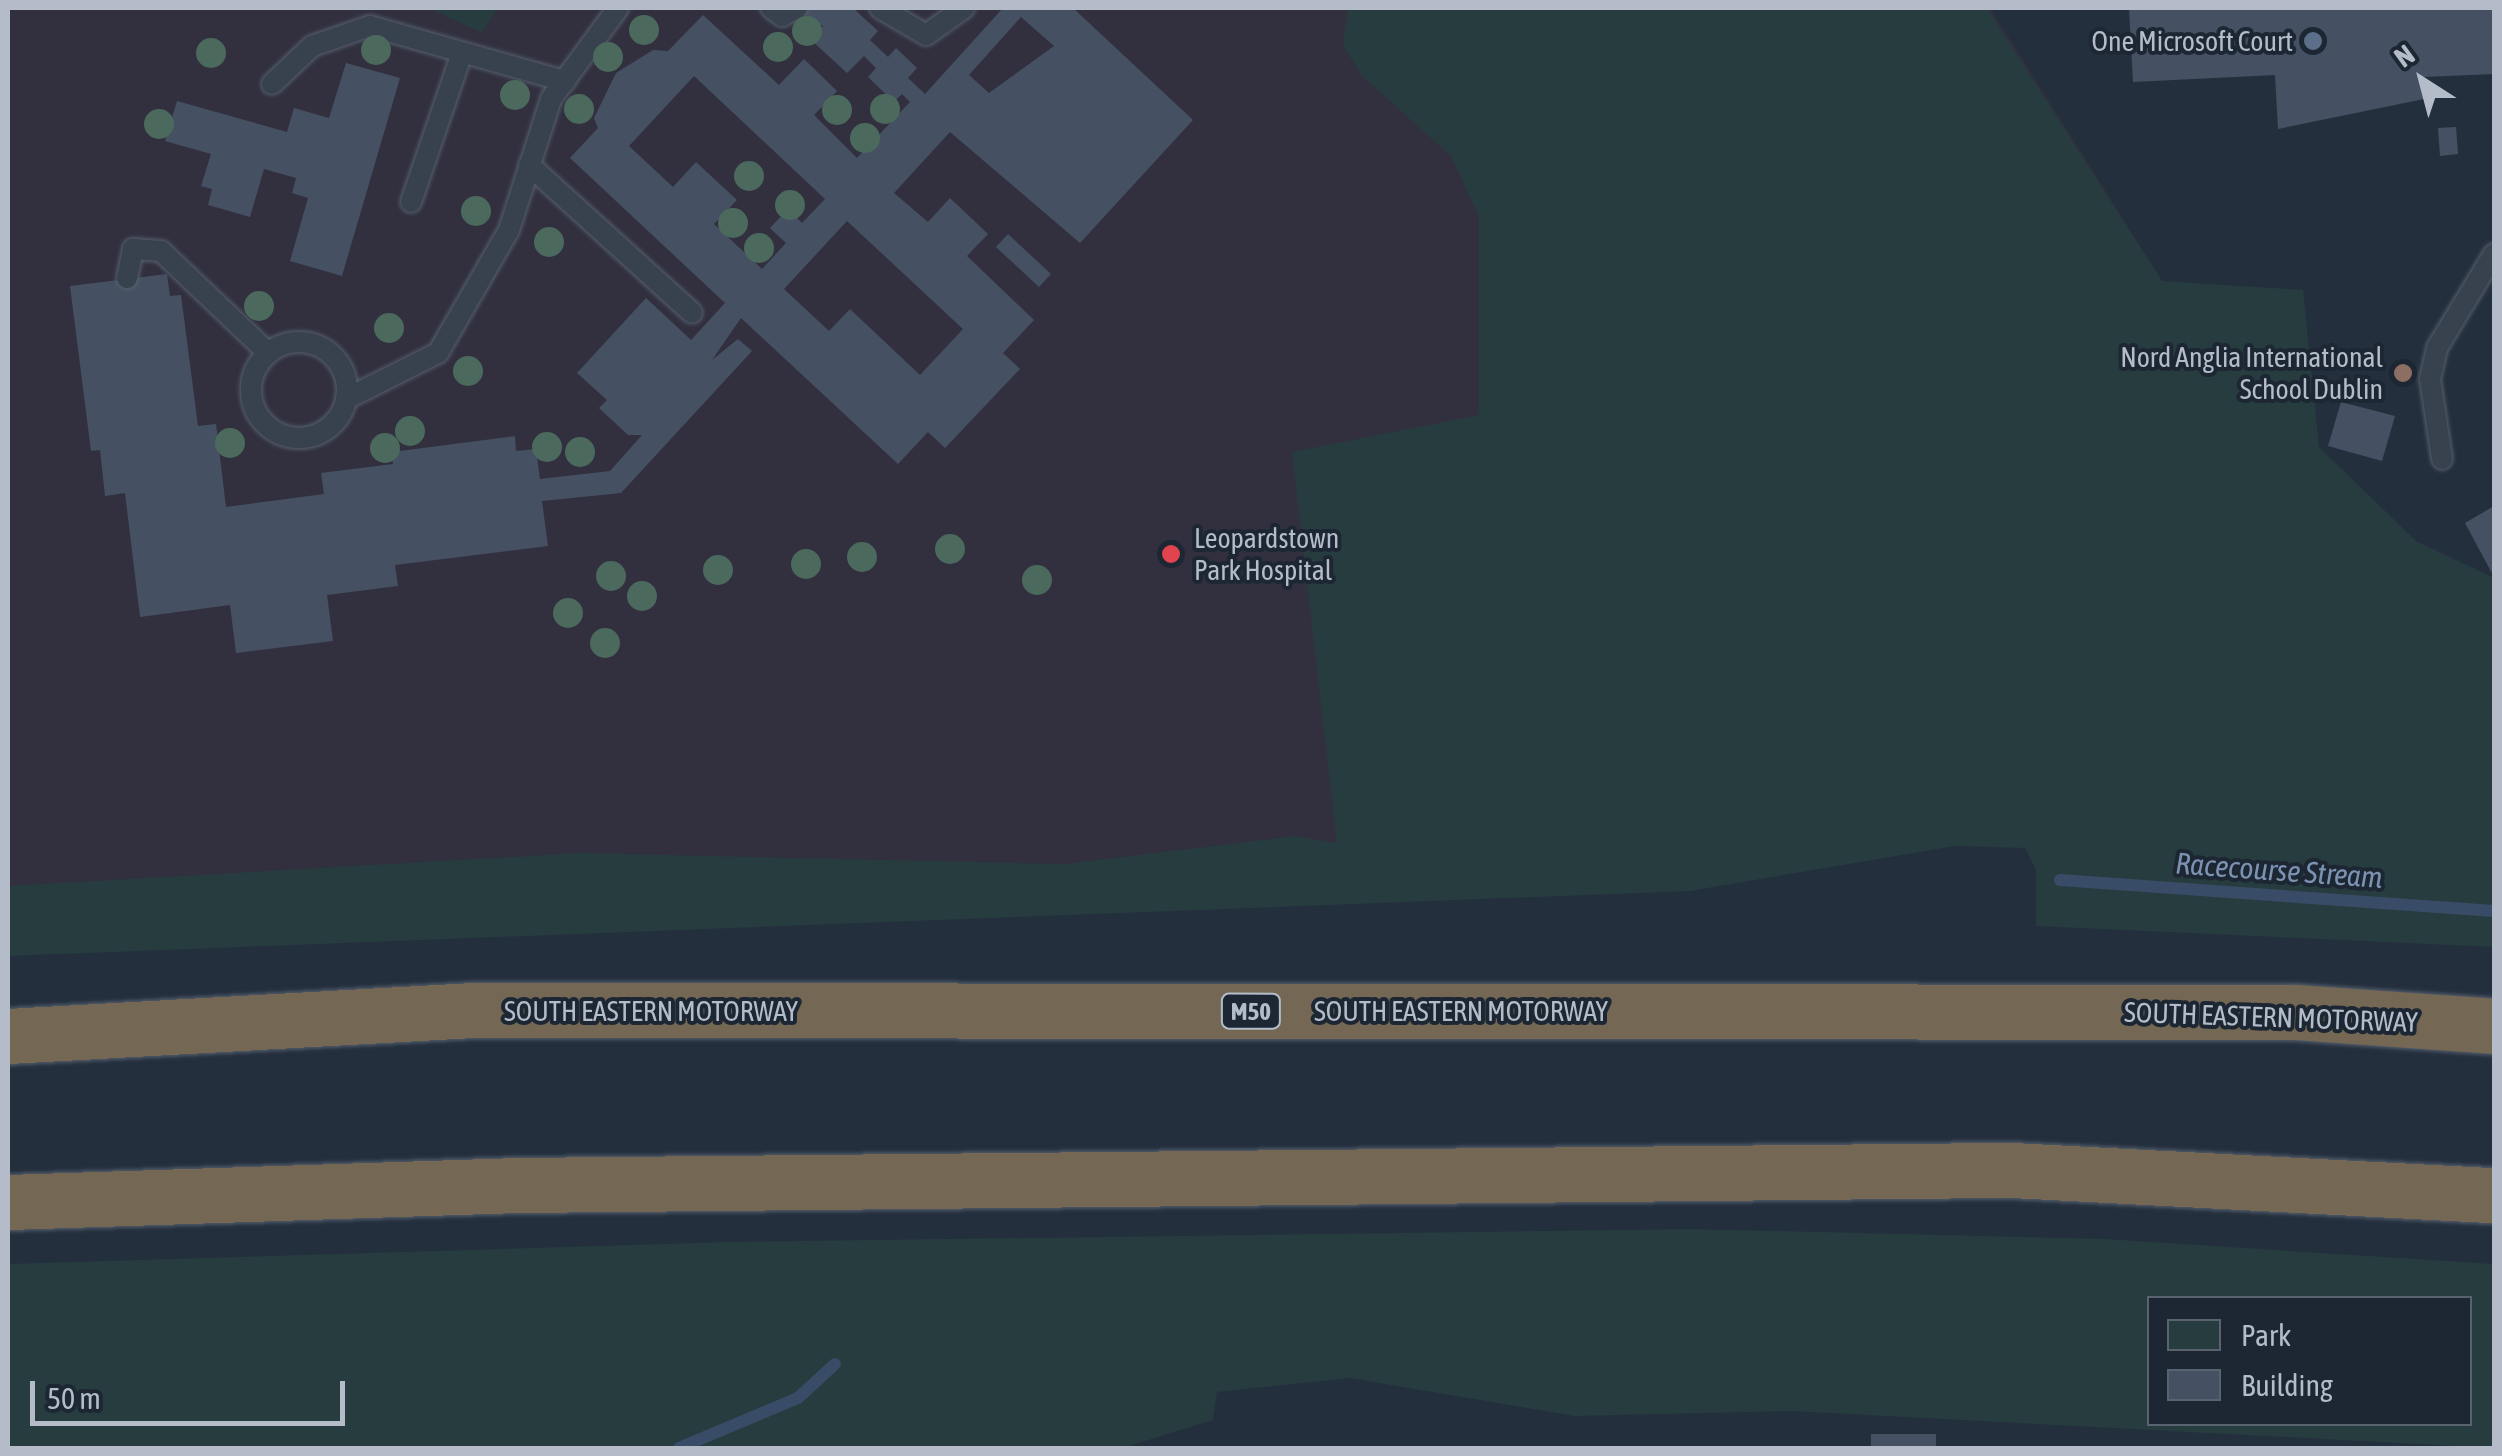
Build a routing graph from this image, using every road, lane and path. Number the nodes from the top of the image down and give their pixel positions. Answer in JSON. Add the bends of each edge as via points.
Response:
{"nodes":[{"id":1,"x":618,"y":8,"type":"edge"},
{"id":2,"x":770,"y":8,"type":"edge"},
{"id":3,"x":798,"y":8,"type":"edge"},
{"id":4,"x":880,"y":8,"type":"edge"},
{"id":5,"x":964,"y":8,"type":"edge"},
{"id":6,"x":462,"y":53,"type":"junction"},
{"id":7,"x":565,"y":81,"type":"junction"},
{"id":8,"x":272,"y":84,"type":"dead end"},
{"id":9,"x":529,"y":165,"type":"junction"},
{"id":10,"x":410,"y":202,"type":"dead end"},
{"id":11,"x":2494,"y":254,"type":"edge"},
{"id":12,"x":127,"y":278,"type":"dead end"},
{"id":13,"x":692,"y":313,"type":"dead end"},
{"id":14,"x":268,"y":353,"type":"junction"},
{"id":15,"x":346,"y":399,"type":"junction"},
{"id":16,"x":2442,"y":459,"type":"dead end"},
{"id":17,"x":2494,"y":1026,"type":"edge"},
{"id":18,"x":8,"y":1036,"type":"edge"},
{"id":19,"x":2494,"y":1196,"type":"edge"},
{"id":20,"x":8,"y":1202,"type":"edge"}],
"edges":[{"from":1,"to":7,"type":"lane"},
{"from":2,"to":3,"type":"lane","via":[[782,16]]},
{"from":4,"to":5,"type":"lane","via":[[926,35]]},
{"from":6,"to":7,"type":"lane"},
{"from":6,"to":8,"type":"lane","via":[[370,26],[312,46]]},
{"from":6,"to":10,"type":"lane"},
{"from":7,"to":9,"type":"lane"},
{"from":9,"to":13,"type":"lane"},
{"from":9,"to":15,"type":"lane","via":[[509,230],[438,352]]},
{"from":11,"to":16,"type":"lane","via":[[2437,348],[2430,379]]},
{"from":12,"to":14,"type":"lane","via":[[133,248],[161,251]]},
{"from":14,"to":15,"type":"lane","via":[[294,341],[323,348],[343,369]]},
{"from":14,"to":15,"type":"lane","via":[[251,397],[281,435],[314,436]]},
{"from":17,"to":18,"type":"highway","name":"SOUTH EASTERN MOTORWAY","number":"M50","via":[[2296,1012],[474,1010]]},
{"from":19,"to":20,"type":"highway","via":[[2012,1170],[518,1186]]}]}
